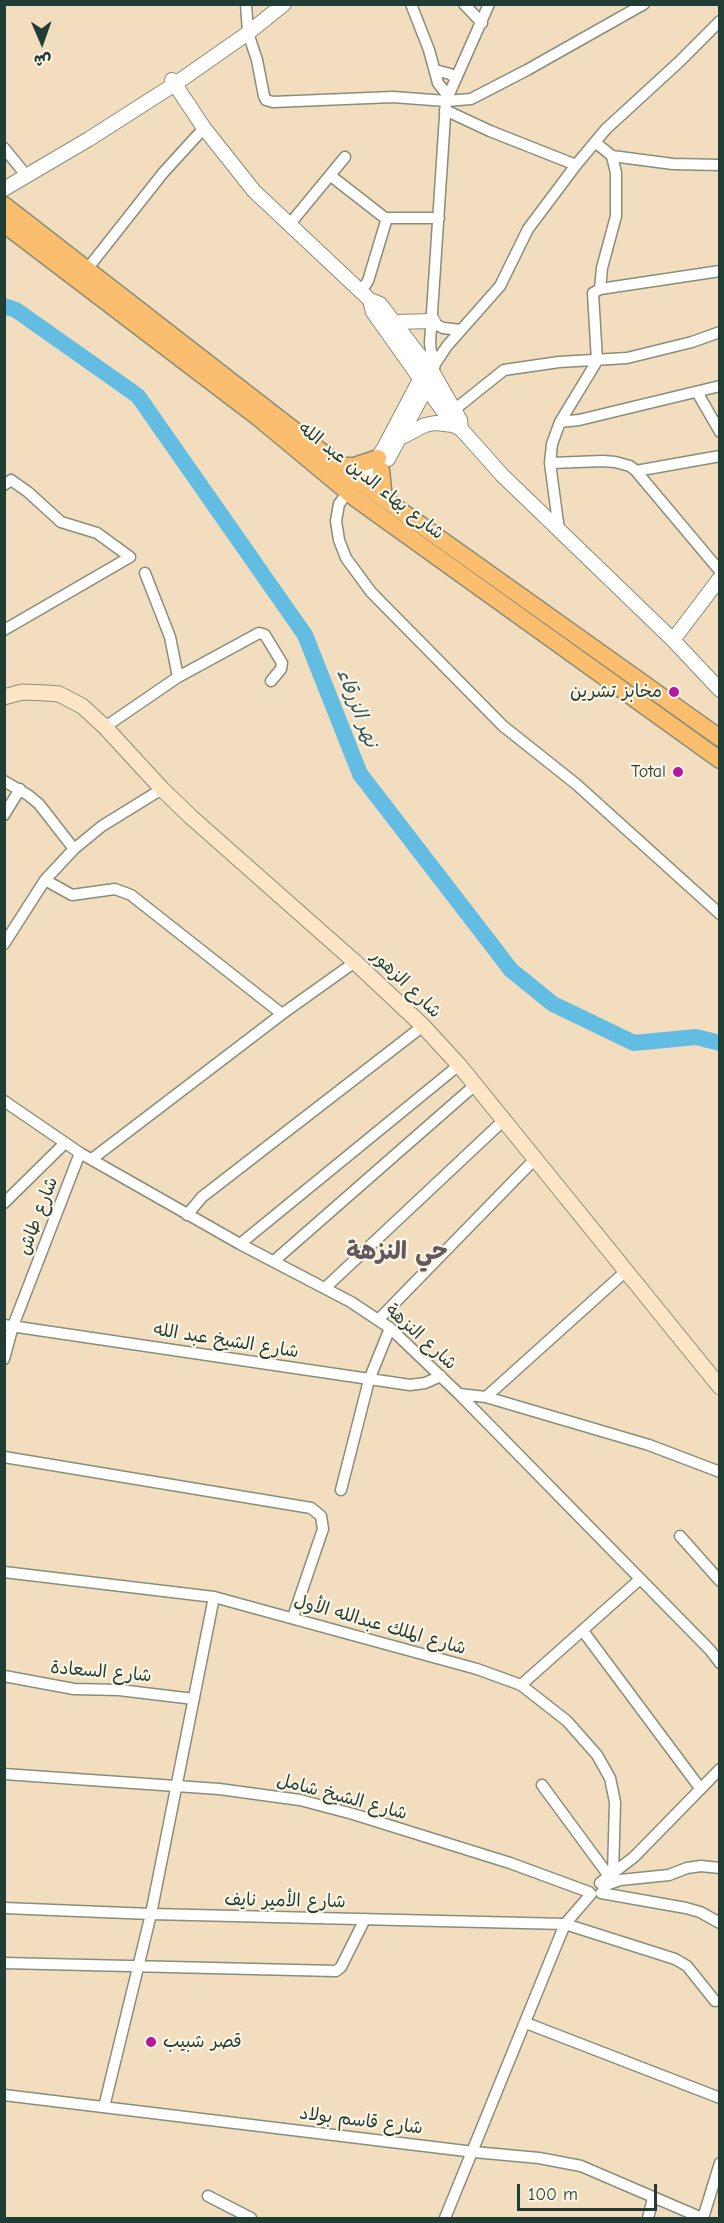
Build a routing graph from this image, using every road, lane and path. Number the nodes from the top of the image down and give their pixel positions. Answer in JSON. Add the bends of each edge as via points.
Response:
{"nodes":[{"id":1,"x":246,"y":4,"type":"edge"},
{"id":2,"x":271,"y":4,"type":"edge"},
{"id":3,"x":284,"y":4,"type":"edge"},
{"id":4,"x":411,"y":4,"type":"edge"},
{"id":5,"x":464,"y":4,"type":"edge"},
{"id":6,"x":489,"y":4,"type":"edge"},
{"id":7,"x":627,"y":4,"type":"edge"},
{"id":8,"x":644,"y":4,"type":"edge"},
{"id":9,"x":616,"y":19,"type":"junction"},
{"id":10,"x":720,"y":21,"type":"edge"},
{"id":11,"x":482,"y":22,"type":"junction"},
{"id":12,"x":247,"y":28,"type":"junction"},
{"id":13,"x":435,"y":70,"type":"junction"},
{"id":14,"x":456,"y":78,"type":"junction"},
{"id":15,"x":173,"y":82,"type":"junction"},
{"id":16,"x":446,"y":102,"type":"junction"},
{"id":17,"x":204,"y":128,"type":"junction"},
{"id":18,"x":595,"y":142,"type":"junction"},
{"id":19,"x":4,"y":148,"type":"edge"},
{"id":20,"x":612,"y":156,"type":"junction"},
{"id":21,"x":345,"y":157,"type":"dead end"},
{"id":22,"x":576,"y":165,"type":"junction"},
{"id":23,"x":720,"y":165,"type":"edge"},
{"id":24,"x":24,"y":173,"type":"junction"},
{"id":25,"x":330,"y":176,"type":"junction"},
{"id":26,"x":4,"y":180,"type":"edge"},
{"id":27,"x":4,"y":189,"type":"edge"},
{"id":28,"x":4,"y":205,"type":"edge"},
{"id":29,"x":387,"y":218,"type":"junction"},
{"id":30,"x":439,"y":218,"type":"junction"},
{"id":31,"x":4,"y":224,"type":"edge"},
{"id":32,"x":289,"y":225,"type":"junction"},
{"id":33,"x":88,"y":268,"type":"junction"},
{"id":34,"x":720,"y":271,"type":"edge"},
{"id":35,"x":600,"y":289,"type":"junction"},
{"id":36,"x":366,"y":295,"type":"junction"},
{"id":37,"x":395,"y":322,"type":"junction"},
{"id":38,"x":433,"y":322,"type":"junction"},
{"id":39,"x":462,"y":330,"type":"junction"},
{"id":40,"x":720,"y":332,"type":"edge"},
{"id":41,"x":597,"y":361,"type":"junction"},
{"id":42,"x":430,"y":371,"type":"junction"},
{"id":43,"x":720,"y":386,"type":"edge"},
{"id":44,"x":697,"y":392,"type":"junction"},
{"id":45,"x":454,"y":410,"type":"junction"},
{"id":46,"x":561,"y":422,"type":"junction"},
{"id":47,"x":457,"y":427,"type":"junction"},
{"id":48,"x":720,"y":432,"type":"edge"},
{"id":49,"x":400,"y":438,"type":"junction"},
{"id":50,"x":720,"y":456,"type":"edge"},
{"id":51,"x":550,"y":463,"type":"junction"},
{"id":52,"x":379,"y":464,"type":"junction"},
{"id":53,"x":339,"y":466,"type":"junction"},
{"id":54,"x":636,"y":471,"type":"junction"},
{"id":55,"x":4,"y":485,"type":"edge"},
{"id":56,"x":357,"y":489,"type":"junction"},
{"id":57,"x":384,"y":498,"type":"junction"},
{"id":58,"x":559,"y":530,"type":"junction"},
{"id":59,"x":720,"y":571,"type":"edge"},
{"id":60,"x":145,"y":573,"type":"dead end"},
{"id":61,"x":720,"y":578,"type":"edge"},
{"id":62,"x":4,"y":630,"type":"edge"},
{"id":63,"x":673,"y":640,"type":"junction"},
{"id":64,"x":178,"y":677,"type":"junction"},
{"id":65,"x":271,"y":681,"type":"dead end"},
{"id":66,"x":720,"y":690,"type":"edge"},
{"id":67,"x":4,"y":697,"type":"edge"},
{"id":68,"x":105,"y":727,"type":"junction"},
{"id":69,"x":720,"y":738,"type":"edge"},
{"id":70,"x":720,"y":760,"type":"edge"},
{"id":71,"x":4,"y":781,"type":"edge"},
{"id":72,"x":20,"y":789,"type":"junction"},
{"id":73,"x":162,"y":789,"type":"junction"},
{"id":74,"x":4,"y":815,"type":"edge"},
{"id":75,"x":74,"y":849,"type":"junction"},
{"id":76,"x":45,"y":880,"type":"junction"},
{"id":77,"x":720,"y":914,"type":"edge"},
{"id":78,"x":4,"y":944,"type":"edge"},
{"id":79,"x":355,"y":962,"type":"junction"},
{"id":80,"x":282,"y":1014,"type":"junction"},
{"id":81,"x":423,"y":1026,"type":"junction"},
{"id":82,"x":459,"y":1065,"type":"junction"},
{"id":83,"x":475,"y":1085,"type":"junction"},
{"id":84,"x":4,"y":1101,"type":"edge"},
{"id":85,"x":504,"y":1120,"type":"junction"},
{"id":86,"x":65,"y":1143,"type":"junction"},
{"id":87,"x":80,"y":1153,"type":"junction"},
{"id":88,"x":92,"y":1159,"type":"junction"},
{"id":89,"x":535,"y":1159,"type":"junction"},
{"id":90,"x":4,"y":1203,"type":"edge"},
{"id":91,"x":187,"y":1215,"type":"junction"},
{"id":92,"x":240,"y":1244,"type":"junction"},
{"id":93,"x":274,"y":1261,"type":"junction"},
{"id":94,"x":626,"y":1270,"type":"junction"},
{"id":95,"x":325,"y":1287,"type":"junction"},
{"id":96,"x":379,"y":1319,"type":"junction"},
{"id":97,"x":9,"y":1325,"type":"edge"},
{"id":98,"x":390,"y":1328,"type":"junction"},
{"id":99,"x":4,"y":1359,"type":"edge"},
{"id":100,"x":441,"y":1376,"type":"junction"},
{"id":101,"x":369,"y":1380,"type":"junction"},
{"id":102,"x":720,"y":1387,"type":"edge"},
{"id":103,"x":459,"y":1394,"type":"junction"},
{"id":104,"x":486,"y":1397,"type":"junction"},
{"id":105,"x":4,"y":1457,"type":"edge"},
{"id":106,"x":720,"y":1472,"type":"edge"},
{"id":107,"x":341,"y":1490,"type":"dead end"},
{"id":108,"x":680,"y":1536,"type":"dead end"},
{"id":109,"x":4,"y":1572,"type":"edge"},
{"id":110,"x":639,"y":1580,"type":"junction"},
{"id":111,"x":720,"y":1581,"type":"edge"},
{"id":112,"x":214,"y":1597,"type":"junction"},
{"id":113,"x":293,"y":1617,"type":"junction"},
{"id":114,"x":583,"y":1631,"type":"junction"},
{"id":115,"x":720,"y":1663,"type":"edge"},
{"id":116,"x":4,"y":1676,"type":"edge"},
{"id":117,"x":521,"y":1685,"type":"junction"},
{"id":118,"x":194,"y":1699,"type":"junction"},
{"id":119,"x":720,"y":1769,"type":"edge"},
{"id":120,"x":4,"y":1774,"type":"edge"},
{"id":121,"x":542,"y":1785,"type":"dead end"},
{"id":122,"x":177,"y":1786,"type":"junction"},
{"id":123,"x":700,"y":1788,"type":"junction"},
{"id":124,"x":720,"y":1868,"type":"edge"},
{"id":125,"x":611,"y":1875,"type":"junction"},
{"id":126,"x":597,"y":1889,"type":"junction"},
{"id":127,"x":4,"y":1908,"type":"edge"},
{"id":128,"x":151,"y":1914,"type":"junction"},
{"id":129,"x":365,"y":1919,"type":"junction"},
{"id":130,"x":720,"y":1923,"type":"edge"},
{"id":131,"x":565,"y":1924,"type":"junction"},
{"id":132,"x":4,"y":1963,"type":"edge"},
{"id":133,"x":137,"y":1966,"type":"junction"},
{"id":134,"x":715,"y":2001,"type":"dead end"},
{"id":135,"x":526,"y":2023,"type":"junction"},
{"id":136,"x":4,"y":2095,"type":"edge"},
{"id":137,"x":720,"y":2098,"type":"edge"},
{"id":138,"x":104,"y":2107,"type":"junction"},
{"id":139,"x":474,"y":2152,"type":"junction"},
{"id":140,"x":720,"y":2163,"type":"edge"},
{"id":141,"x":208,"y":2196,"type":"dead end"},
{"id":142,"x":653,"y":2198,"type":"junction"},
{"id":143,"x":251,"y":2218,"type":"edge"},
{"id":144,"x":445,"y":2218,"type":"edge"},
{"id":145,"x":648,"y":2218,"type":"edge"},
{"id":146,"x":703,"y":2218,"type":"edge"}],
"edges":[{"from":1,"to":12,"type":"street"},
{"from":2,"to":12,"type":"street"},
{"from":3,"to":12,"type":"street"},
{"from":4,"to":13,"type":"street"},
{"from":5,"to":11,"type":"street"},
{"from":6,"to":11,"type":"street"},
{"from":7,"to":9,"type":"street"},
{"from":8,"to":9,"type":"street"},
{"from":9,"to":16,"type":"street","via":[[481,95]]},
{"from":10,"to":18,"type":"street"},
{"from":11,"to":14,"type":"street"},
{"from":12,"to":15,"type":"street"},
{"from":12,"to":16,"type":"street","via":[[264,96],[269,102],[393,97]]},
{"from":13,"to":14,"type":"street"},
{"from":13,"to":16,"type":"street"},
{"from":14,"to":16,"type":"street"},
{"from":15,"to":17,"type":"street"},
{"from":15,"to":24,"type":"street"},
{"from":16,"to":22,"type":"street","via":[[490,131]]},
{"from":16,"to":30,"type":"street"},
{"from":17,"to":32,"type":"street","via":[[254,191]]},
{"from":17,"to":33,"type":"street"},
{"from":18,"to":20,"type":"street"},
{"from":18,"to":22,"type":"street"},
{"from":19,"to":24,"type":"street"},
{"from":20,"to":23,"type":"street"},
{"from":20,"to":35,"type":"street","via":[[616,216]]},
{"from":21,"to":25,"type":"street"},
{"from":22,"to":39,"type":"street","via":[[528,229],[500,286]]},
{"from":24,"to":26,"type":"street"},
{"from":24,"to":27,"type":"street"},
{"from":25,"to":29,"type":"street"},
{"from":25,"to":32,"type":"street"},
{"from":28,"to":33,"type":"main road","name":"شارع بهاء الدين عبد الله"},
{"from":29,"to":30,"type":"street"},
{"from":29,"to":36,"type":"street"},
{"from":30,"to":38,"type":"street"},
{"from":31,"to":56,"type":"main road","name":"شارع بهاء الدين عبد الله"},
{"from":32,"to":36,"type":"street"},
{"from":33,"to":53,"type":"main road","name":"شارع بهاء الدين عبد الله"},
{"from":34,"to":35,"type":"street"},
{"from":35,"to":41,"type":"street","via":[[593,292]]},
{"from":36,"to":37,"type":"street"},
{"from":36,"to":42,"type":"street","via":[[373,312]]},
{"from":37,"to":38,"type":"street"},
{"from":37,"to":42,"type":"street"},
{"from":38,"to":39,"type":"street","via":[[443,328]]},
{"from":38,"to":42,"type":"street"},
{"from":39,"to":42,"type":"street"},
{"from":40,"to":41,"type":"street","via":[[646,354]]},
{"from":41,"to":45,"type":"street","via":[[504,370]]},
{"from":41,"to":46,"type":"street"},
{"from":42,"to":45,"type":"street"},
{"from":42,"to":47,"type":"street"},
{"from":42,"to":49,"type":"street"},
{"from":42,"to":52,"type":"street"},
{"from":43,"to":44,"type":"street"},
{"from":44,"to":46,"type":"street"},
{"from":44,"to":48,"type":"street"},
{"from":45,"to":47,"type":"street","via":[[460,420]]},
{"from":46,"to":51,"type":"street"},
{"from":47,"to":49,"type":"street","via":[[435,423]]},
{"from":47,"to":58,"type":"street"},
{"from":49,"to":52,"type":"street"},
{"from":50,"to":54,"type":"street"},
{"from":51,"to":54,"type":"street","via":[[615,462]]},
{"from":51,"to":58,"type":"street"},
{"from":52,"to":53,"type":"main road"},
{"from":52,"to":56,"type":"street"},
{"from":52,"to":57,"type":"main road"},
{"from":53,"to":56,"type":"main road","name":"شارع بهاء الدين عبد الله"},
{"from":54,"to":59,"type":"street"},
{"from":55,"to":62,"type":"street","via":[[11,480],[61,522],[97,533],[130,557]]},
{"from":56,"to":57,"type":"main road","name":"شارع بهاء الدين عبد الله"},
{"from":56,"to":70,"type":"main road","name":"شارع بهاء الدين عبد الله"},
{"from":56,"to":77,"type":"street","via":[[339,504],[336,521],[346,558],[371,592],[503,726],[576,784]]},
{"from":57,"to":69,"type":"main road","name":"شارع بهاء الدين عبد الله"},
{"from":58,"to":63,"type":"street"},
{"from":60,"to":64,"type":"street","via":[[170,638]]},
{"from":61,"to":63,"type":"street"},
{"from":63,"to":66,"type":"street"},
{"from":64,"to":65,"type":"street","via":[[262,633],[282,663]]},
{"from":64,"to":68,"type":"street"},
{"from":67,"to":68,"type":"main road","name":"شارع الزهور","via":[[33,692],[59,694],[82,706]]},
{"from":68,"to":73,"type":"main road","name":"شارع الزهور"},
{"from":71,"to":72,"type":"street"},
{"from":72,"to":74,"type":"street"},
{"from":72,"to":75,"type":"street","via":[[50,815]]},
{"from":73,"to":75,"type":"street","via":[[102,826]]},
{"from":73,"to":79,"type":"main road","name":"شارع الزهور"},
{"from":75,"to":76,"type":"street"},
{"from":76,"to":78,"type":"street"},
{"from":76,"to":80,"type":"street","via":[[72,895],[114,889],[131,895]]},
{"from":79,"to":80,"type":"street"},
{"from":79,"to":81,"type":"main road","name":"شارع الزهور"},
{"from":80,"to":88,"type":"street"},
{"from":81,"to":82,"type":"main road","name":"شارع الزهور"},
{"from":81,"to":91,"type":"street","via":[[202,1197]]},
{"from":82,"to":83,"type":"main road","name":"شارع الزهور"},
{"from":82,"to":92,"type":"street"},
{"from":83,"to":85,"type":"main road","name":"شارع الزهور"},
{"from":83,"to":93,"type":"street"},
{"from":84,"to":86,"type":"street","name":"شارع النزهة"},
{"from":85,"to":89,"type":"main road","name":"شارع الزهور"},
{"from":85,"to":95,"type":"street"},
{"from":86,"to":87,"type":"street","name":"شارع النزهة"},
{"from":86,"to":90,"type":"street"},
{"from":87,"to":88,"type":"street","name":"شارع النزهة"},
{"from":87,"to":97,"type":"street","name":"شارع طاش"},
{"from":88,"to":91,"type":"street","name":"شارع النزهة"},
{"from":89,"to":94,"type":"main road","name":"شارع الزهور"},
{"from":89,"to":96,"type":"street"},
{"from":91,"to":92,"type":"street","name":"شارع النزهة"},
{"from":92,"to":93,"type":"street","name":"شارع النزهة"},
{"from":93,"to":95,"type":"street","name":"شارع النزهة"},
{"from":94,"to":102,"type":"main road","name":"شارع الزهور"},
{"from":94,"to":104,"type":"street"},
{"from":95,"to":96,"type":"street","name":"شارع النزهة"},
{"from":96,"to":98,"type":"street","name":"شارع النزهة"},
{"from":97,"to":99,"type":"street","name":"شارع طاش"},
{"from":97,"to":101,"type":"street","name":"شارع الشيخ عبد الله"},
{"from":98,"to":100,"type":"street","name":"شارع النزهة"},
{"from":98,"to":101,"type":"street"},
{"from":100,"to":101,"type":"street","name":"شارع الشيخ عبد الله","via":[[417,1385]]},
{"from":100,"to":103,"type":"street","name":"شارع النزهة"},
{"from":101,"to":107,"type":"street"},
{"from":103,"to":104,"type":"street"},
{"from":103,"to":110,"type":"street","name":"شارع النزهة"},
{"from":104,"to":106,"type":"street","via":[[649,1445]]},
{"from":105,"to":113,"type":"street","via":[[312,1508],[321,1516],[323,1528]]},
{"from":108,"to":111,"type":"street"},
{"from":109,"to":112,"type":"street","name":"شارع الملك عبدالله الأول"},
{"from":110,"to":114,"type":"street"},
{"from":110,"to":115,"type":"street","name":"شارع النزهة"},
{"from":112,"to":113,"type":"street","name":"شارع الملك عبدالله الأول"},
{"from":112,"to":118,"type":"street"},
{"from":113,"to":117,"type":"street","name":"شارع الملك عبدالله الأول"},
{"from":114,"to":117,"type":"street"},
{"from":114,"to":123,"type":"street"},
{"from":116,"to":118,"type":"street","name":"شارع السعادة","via":[[56,1687]]},
{"from":117,"to":125,"type":"street","name":"شارع الملك عبدالله الأول","via":[[567,1722],[597,1755],[610,1778],[615,1802]]},
{"from":118,"to":122,"type":"street"},
{"from":119,"to":123,"type":"street"},
{"from":120,"to":122,"type":"street","name":"شارع الشيخ شامل"},
{"from":121,"to":125,"type":"street"},
{"from":122,"to":126,"type":"street","name":"شارع الشيخ شامل","via":[[300,1800],[510,1863],[580,1890]]},
{"from":122,"to":128,"type":"street"},
{"from":123,"to":125,"type":"street","via":[[634,1857]]},
{"from":124,"to":126,"type":"street","via":[[687,1868],[669,1875],[620,1880]]},
{"from":125,"to":126,"type":"street"},
{"from":126,"to":130,"type":"street","name":"شارع الشيخ شامل","via":[[686,1908]]},
{"from":126,"to":131,"type":"street"},
{"from":127,"to":128,"type":"street","name":"شارع الأمير نايف"},
{"from":128,"to":129,"type":"street","name":"شارع الأمير نايف"},
{"from":128,"to":133,"type":"street"},
{"from":129,"to":131,"type":"street","name":"شارع الأمير نايف"},
{"from":129,"to":133,"type":"street","via":[[336,1971]]},
{"from":131,"to":134,"type":"street","name":"شارع الأمير نايف","via":[[675,1959],[687,1966]]},
{"from":131,"to":135,"type":"street"},
{"from":132,"to":133,"type":"street"},
{"from":133,"to":138,"type":"street"},
{"from":135,"to":137,"type":"street"},
{"from":135,"to":139,"type":"street"},
{"from":136,"to":138,"type":"street","name":"شارع قاسم بولاد"},
{"from":138,"to":139,"type":"street","name":"شارع قاسم بولاد"},
{"from":139,"to":142,"type":"street","name":"شارع قاسم بولاد","via":[[539,2157],[581,2166]]},
{"from":139,"to":144,"type":"street"},
{"from":140,"to":146,"type":"street"},
{"from":141,"to":143,"type":"street"},
{"from":142,"to":145,"type":"street"},
{"from":142,"to":146,"type":"street","name":"شارع قاسم بولاد"}]}
